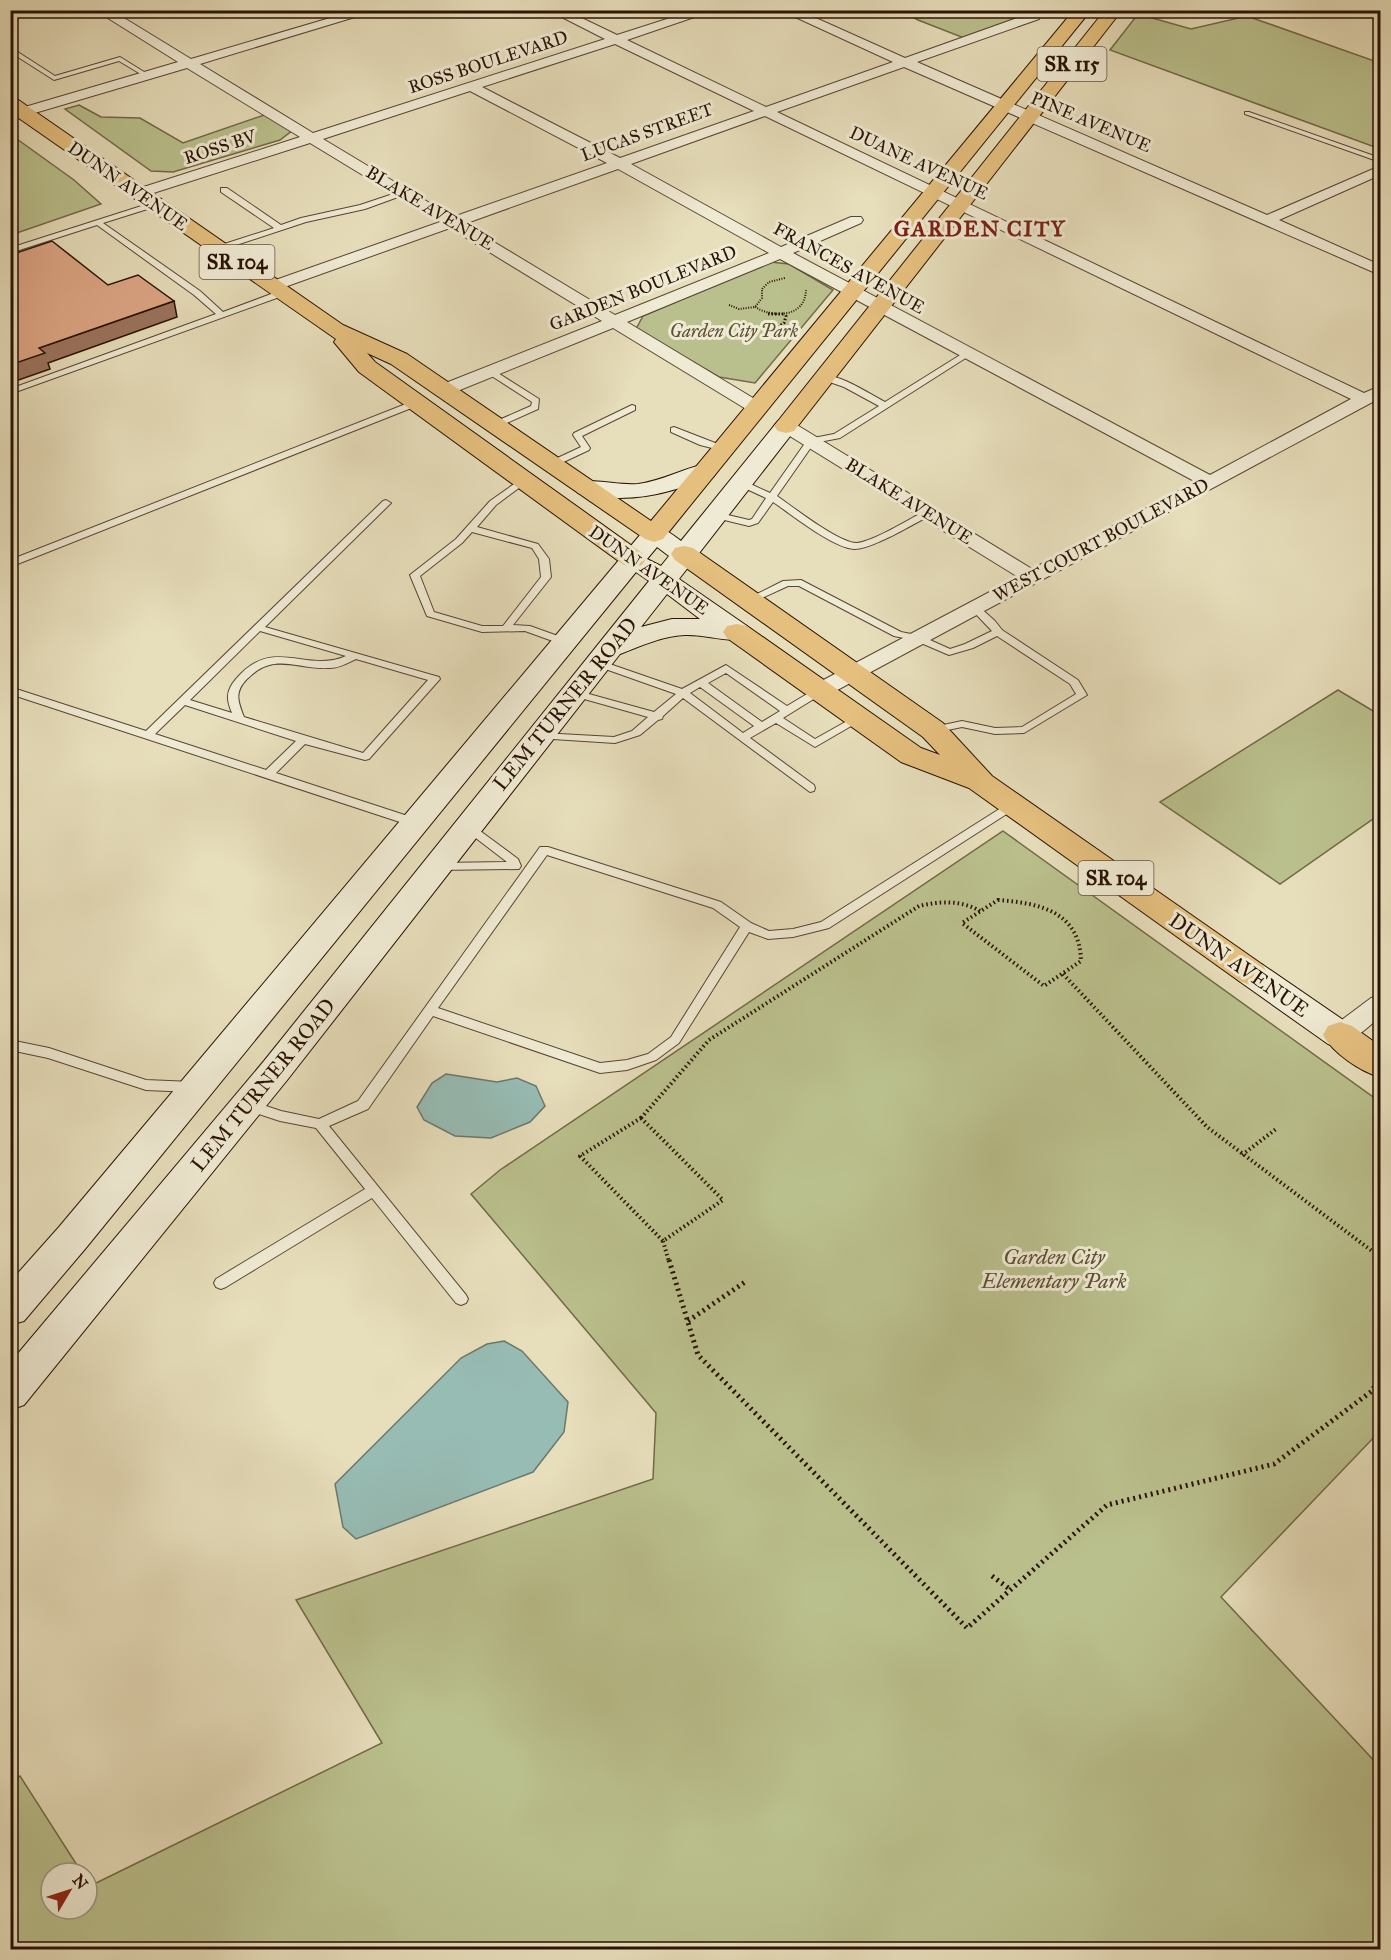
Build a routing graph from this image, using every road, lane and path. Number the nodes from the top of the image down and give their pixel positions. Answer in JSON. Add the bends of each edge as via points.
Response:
{"nodes":[{"id":1,"x":31,"y":10,"type":"edge"},
{"id":2,"x":101,"y":10,"type":"edge"},
{"id":3,"x":332,"y":10,"type":"edge"},
{"id":4,"x":372,"y":10,"type":"edge"},
{"id":5,"x":554,"y":10,"type":"edge"},
{"id":6,"x":709,"y":10,"type":"edge"},
{"id":7,"x":786,"y":10,"type":"edge"},
{"id":8,"x":1083,"y":10,"type":"edge"},
{"id":9,"x":1114,"y":10,"type":"edge"},
{"id":10,"x":10,"y":16,"type":"edge"},
{"id":11,"x":1035,"y":16,"type":"dead end"},
{"id":12,"x":346,"y":18,"type":"junction"},
{"id":13,"x":616,"y":40,"type":"junction"},
{"id":14,"x":10,"y":49,"type":"edge"},
{"id":15,"x":904,"y":62,"type":"junction"},
{"id":16,"x":190,"y":63,"type":"junction"},
{"id":17,"x":146,"y":75,"type":"junction"},
{"id":18,"x":470,"y":86,"type":"junction"},
{"id":19,"x":1005,"y":106,"type":"junction"},
{"id":20,"x":17,"y":107,"type":"edge"},
{"id":21,"x":765,"y":111,"type":"junction"},
{"id":22,"x":1247,"y":113,"type":"dead end"},
{"id":23,"x":1029,"y":117,"type":"junction"},
{"id":24,"x":312,"y":137,"type":"junction"},
{"id":25,"x":1380,"y":160,"type":"edge"},
{"id":26,"x":618,"y":163,"type":"junction"},
{"id":27,"x":1380,"y":170,"type":"edge"},
{"id":28,"x":224,"y":190,"type":"dead end"},
{"id":29,"x":934,"y":192,"type":"junction"},
{"id":30,"x":405,"y":193,"type":"junction"},
{"id":31,"x":147,"y":198,"type":"junction"},
{"id":32,"x":960,"y":205,"type":"junction"},
{"id":33,"x":856,"y":220,"type":"dead end"},
{"id":34,"x":1268,"y":220,"type":"junction"},
{"id":35,"x":97,"y":222,"type":"junction"},
{"id":36,"x":453,"y":222,"type":"junction"},
{"id":37,"x":280,"y":228,"type":"junction"},
{"id":38,"x":218,"y":249,"type":"junction"},
{"id":39,"x":10,"y":250,"type":"edge"},
{"id":40,"x":781,"y":253,"type":"junction"},
{"id":41,"x":1380,"y":270,"type":"edge"},
{"id":42,"x":791,"y":279,"type":"dead end"},
{"id":43,"x":799,"y":284,"type":"dead end"},
{"id":44,"x":277,"y":290,"type":"junction"},
{"id":45,"x":852,"y":292,"type":"junction"},
{"id":46,"x":745,"y":304,"type":"dead end"},
{"id":47,"x":729,"y":305,"type":"dead end"},
{"id":48,"x":753,"y":307,"type":"junction"},
{"id":49,"x":880,"y":308,"type":"junction"},
{"id":50,"x":784,"y":314,"type":"junction"},
{"id":51,"x":223,"y":316,"type":"junction"},
{"id":52,"x":613,"y":321,"type":"junction"},
{"id":53,"x":783,"y":325,"type":"junction"},
{"id":54,"x":791,"y":327,"type":"dead end"},
{"id":55,"x":335,"y":330,"type":"junction"},
{"id":56,"x":771,"y":331,"type":"dead end"},
{"id":57,"x":968,"y":354,"type":"junction"},
{"id":58,"x":490,"y":371,"type":"junction"},
{"id":59,"x":824,"y":377,"type":"junction"},
{"id":60,"x":444,"y":390,"type":"junction"},
{"id":61,"x":10,"y":392,"type":"edge"},
{"id":62,"x":1372,"y":395,"type":"edge"},
{"id":63,"x":416,"y":403,"type":"junction"},
{"id":64,"x":886,"y":406,"type":"junction"},
{"id":65,"x":632,"y":408,"type":"dead end"},
{"id":66,"x":757,"y":408,"type":"junction"},
{"id":67,"x":495,"y":425,"type":"junction"},
{"id":68,"x":786,"y":426,"type":"junction"},
{"id":69,"x":674,"y":430,"type":"dead end"},
{"id":70,"x":811,"y":441,"type":"junction"},
{"id":71,"x":724,"y":448,"type":"junction"},
{"id":72,"x":552,"y":464,"type":"junction"},
{"id":73,"x":705,"y":471,"type":"junction"},
{"id":74,"x":524,"y":480,"type":"junction"},
{"id":75,"x":1210,"y":482,"type":"junction"},
{"id":76,"x":741,"y":483,"type":"junction"},
{"id":77,"x":587,"y":488,"type":"junction"},
{"id":78,"x":773,"y":498,"type":"junction"},
{"id":79,"x":386,"y":503,"type":"dead end"},
{"id":80,"x":928,"y":513,"type":"junction"},
{"id":81,"x":715,"y":515,"type":"junction"},
{"id":82,"x":470,"y":528,"type":"junction"},
{"id":83,"x":654,"y":534,"type":"junction"},
{"id":84,"x":684,"y":554,"type":"junction"},
{"id":85,"x":633,"y":559,"type":"junction"},
{"id":86,"x":10,"y":564,"type":"edge"},
{"id":87,"x":1032,"y":577,"type":"junction"},
{"id":88,"x":664,"y":580,"type":"junction"},
{"id":89,"x":750,"y":600,"type":"junction"},
{"id":90,"x":974,"y":607,"type":"junction"},
{"id":91,"x":259,"y":628,"type":"junction"},
{"id":92,"x":505,"y":629,"type":"junction"},
{"id":93,"x":737,"y":632,"type":"junction"},
{"id":94,"x":998,"y":632,"type":"junction"},
{"id":95,"x":917,"y":638,"type":"junction"},
{"id":96,"x":565,"y":642,"type":"junction"},
{"id":97,"x":356,"y":656,"type":"junction"},
{"id":98,"x":604,"y":656,"type":"junction"},
{"id":99,"x":853,"y":673,"type":"junction"},
{"id":100,"x":701,"y":683,"type":"junction"},
{"id":101,"x":10,"y":690,"type":"edge"},
{"id":102,"x":821,"y":690,"type":"junction"},
{"id":103,"x":574,"y":693,"type":"junction"},
{"id":104,"x":683,"y":693,"type":"junction"},
{"id":105,"x":183,"y":701,"type":"junction"},
{"id":106,"x":787,"y":711,"type":"junction"},
{"id":107,"x":657,"y":717,"type":"junction"},
{"id":108,"x":776,"y":718,"type":"junction"},
{"id":109,"x":860,"y":718,"type":"junction"},
{"id":110,"x":239,"y":719,"type":"junction"},
{"id":111,"x":761,"y":726,"type":"junction"},
{"id":112,"x":933,"y":730,"type":"junction"},
{"id":113,"x":149,"y":734,"type":"junction"},
{"id":114,"x":540,"y":736,"type":"junction"},
{"id":115,"x":743,"y":738,"type":"junction"},
{"id":116,"x":303,"y":740,"type":"junction"},
{"id":117,"x":269,"y":774,"type":"junction"},
{"id":118,"x":981,"y":783,"type":"junction"},
{"id":119,"x":810,"y":788,"type":"dead end"},
{"id":120,"x":1012,"y":805,"type":"junction"},
{"id":121,"x":416,"y":823,"type":"junction"},
{"id":122,"x":468,"y":826,"type":"junction"},
{"id":123,"x":515,"y":866,"type":"junction"},
{"id":124,"x":435,"y":867,"type":"junction"},
{"id":125,"x":529,"y":871,"type":"junction"},
{"id":126,"x":980,"y":911,"type":"junction"},
{"id":127,"x":747,"y":926,"type":"junction"},
{"id":128,"x":1063,"y":974,"type":"junction"},
{"id":129,"x":1380,"y":1004,"type":"edge"},
{"id":130,"x":430,"y":1010,"type":"junction"},
{"id":131,"x":1340,"y":1035,"type":"junction"},
{"id":132,"x":10,"y":1045,"type":"edge"},
{"id":133,"x":1380,"y":1064,"type":"edge"},
{"id":134,"x":197,"y":1087,"type":"junction"},
{"id":135,"x":248,"y":1105,"type":"junction"},
{"id":136,"x":641,"y":1118,"type":"junction"},
{"id":137,"x":320,"y":1124,"type":"junction"},
{"id":138,"x":1276,"y":1128,"type":"dead end"},
{"id":139,"x":1242,"y":1155,"type":"junction"},
{"id":140,"x":374,"y":1190,"type":"junction"},
{"id":141,"x":663,"y":1241,"type":"junction"},
{"id":142,"x":1380,"y":1257,"type":"edge"},
{"id":143,"x":745,"y":1282,"type":"dead end"},
{"id":144,"x":221,"y":1283,"type":"dead end"},
{"id":145,"x":461,"y":1299,"type":"dead end"},
{"id":146,"x":10,"y":1309,"type":"edge"},
{"id":147,"x":688,"y":1321,"type":"junction"},
{"id":148,"x":1380,"y":1376,"type":"edge"},
{"id":149,"x":10,"y":1393,"type":"edge"},
{"id":150,"x":992,"y":1576,"type":"dead end"},
{"id":151,"x":1011,"y":1590,"type":"junction"}],
"edges":[{"from":1,"to":10,"type":"street"},
{"from":2,"to":16,"type":"street","name":"BLAKE AVENUE"},
{"from":3,"to":12,"type":"street"},
{"from":4,"to":12,"type":"street"},
{"from":5,"to":13,"type":"street","name":"DUANE AVENUE"},
{"from":6,"to":13,"type":"street","name":"ROSS BOULEVARD"},
{"from":7,"to":15,"type":"street","name":"PINE AVENUE"},
{"from":8,"to":19,"type":"main road","name":"LEM TURNER ROAD","number":"SR 115"},
{"from":9,"to":23,"type":"main road","name":"LEM TURNER ROAD","number":"SR 115"},
{"from":11,"to":15,"type":"street","name":"LUCAS STREET"},
{"from":12,"to":16,"type":"street"},
{"from":13,"to":18,"type":"street","name":"ROSS BOULEVARD"},
{"from":13,"to":21,"type":"street","name":"DUANE AVENUE"},
{"from":14,"to":17,"type":"lane","via":[[54,78],[120,59]]},
{"from":15,"to":19,"type":"street","name":"PINE AVENUE"},
{"from":15,"to":21,"type":"street","name":"LUCAS STREET"},
{"from":16,"to":17,"type":"street"},
{"from":16,"to":24,"type":"street","name":"BLAKE AVENUE"},
{"from":17,"to":20,"type":"street"},
{"from":18,"to":24,"type":"street","name":"ROSS BOULEVARD"},
{"from":18,"to":26,"type":"street","name":"FRANCES AVENUE"},
{"from":19,"to":23,"type":"street","name":"PINE AVENUE"},
{"from":19,"to":29,"type":"main road","name":"LEM TURNER ROAD","number":"SR 115"},
{"from":20,"to":31,"type":"main road","name":"DUNN AVENUE","number":"SR 104"},
{"from":21,"to":26,"type":"street","name":"LUCAS STREET"},
{"from":21,"to":29,"type":"street","name":"DUANE AVENUE"},
{"from":22,"to":25,"type":"lane"},
{"from":23,"to":32,"type":"main road","name":"LEM TURNER ROAD","number":"SR 115"},
{"from":23,"to":34,"type":"street","name":"PINE AVENUE"},
{"from":24,"to":30,"type":"street","name":"BLAKE AVENUE"},
{"from":24,"to":31,"type":"street","name":"ROSS BV"},
{"from":26,"to":36,"type":"street","name":"LUCAS STREET"},
{"from":26,"to":40,"type":"street","name":"FRANCES AVENUE"},
{"from":27,"to":34,"type":"street"},
{"from":28,"to":37,"type":"lane"},
{"from":29,"to":32,"type":"street","name":"DUANE AVENUE"},
{"from":29,"to":45,"type":"main road","name":"LEM TURNER ROAD","number":"SR 115"},
{"from":30,"to":36,"type":"street","name":"BLAKE AVENUE"},
{"from":30,"to":37,"type":"lane"},
{"from":31,"to":35,"type":"lane"},
{"from":31,"to":38,"type":"main road","name":"DUNN AVENUE","number":"SR 104"},
{"from":32,"to":49,"type":"main road","name":"LEM TURNER ROAD","number":"SR 115"},
{"from":32,"to":62,"type":"street","name":"DUANE AVENUE"},
{"from":33,"to":40,"type":"street","name":"GARDEN BOULEVARD"},
{"from":34,"to":41,"type":"street","name":"PINE AVENUE"},
{"from":35,"to":39,"type":"lane"},
{"from":35,"to":51,"type":"lane","via":[[197,292]]},
{"from":36,"to":44,"type":"street","name":"LUCAS STREET"},
{"from":36,"to":52,"type":"street","name":"BLAKE AVENUE"},
{"from":37,"to":38,"type":"lane"},
{"from":38,"to":44,"type":"main road","name":"DUNN AVENUE","number":"SR 104"},
{"from":40,"to":45,"type":"street","name":"FRANCES AVENUE"},
{"from":40,"to":52,"type":"street","name":"GARDEN BOULEVARD"},
{"from":42,"to":48,"type":"path","via":[[769,282]]},
{"from":43,"to":50,"type":"path","via":[[807,291],[806,300]]},
{"from":44,"to":51,"type":"lane"},
{"from":44,"to":55,"type":"main road","name":"DUNN AVENUE","number":"SR 104"},
{"from":45,"to":49,"type":"street","name":"FRANCES AVENUE"},
{"from":45,"to":66,"type":"main road","name":"LEM TURNER ROAD","number":"SR 115"},
{"from":46,"to":48,"type":"path"},
{"from":47,"to":48,"type":"path","via":[[739,309]]},
{"from":48,"to":50,"type":"path","via":[[774,315]]},
{"from":49,"to":57,"type":"street","name":"FRANCES AVENUE"},
{"from":49,"to":59,"type":"main road","name":"LEM TURNER ROAD","number":"SR 115"},
{"from":50,"to":53,"type":"path"},
{"from":51,"to":61,"type":"lane"},
{"from":52,"to":58,"type":"street","name":"GARDEN BOULEVARD"},
{"from":52,"to":66,"type":"street","name":"BLAKE AVENUE"},
{"from":53,"to":54,"type":"path"},
{"from":53,"to":56,"type":"path"},
{"from":55,"to":60,"type":"main road","name":"DUNN AVENUE","number":"SR 104","via":[[399,359]]},
{"from":55,"to":63,"type":"main road","name":"DUNN AVENUE","number":"SR 104","via":[[367,367]]},
{"from":57,"to":64,"type":"lane"},
{"from":57,"to":75,"type":"street","name":"FRANCES AVENUE"},
{"from":58,"to":60,"type":"street","name":"GARDEN BOULEVARD"},
{"from":58,"to":67,"type":"lane","via":[[536,401],[535,407]]},
{"from":59,"to":64,"type":"lane"},
{"from":59,"to":68,"type":"main road","name":"LEM TURNER ROAD","number":"SR 115"},
{"from":60,"to":67,"type":"main road","name":"DUNN AVENUE","number":"SR 104"},
{"from":62,"to":75,"type":"street","name":"WEST COURT BOULEVARD"},
{"from":63,"to":74,"type":"main road","name":"DUNN AVENUE","number":"SR 104"},
{"from":63,"to":86,"type":"lane"},
{"from":64,"to":70,"type":"lane","via":[[837,436]]},
{"from":65,"to":72,"type":"lane","via":[[578,435],[586,448]]},
{"from":66,"to":71,"type":"main road","name":"LEM TURNER ROAD","number":"SR 115"},
{"from":67,"to":72,"type":"main road","name":"DUNN AVENUE","number":"SR 104"},
{"from":68,"to":70,"type":"street","name":"BLAKE AVENUE"},
{"from":68,"to":76,"type":"main road","name":"LEM TURNER ROAD","number":"SR 115"},
{"from":69,"to":71,"type":"lane","via":[[703,444]]},
{"from":70,"to":78,"type":"lane"},
{"from":70,"to":80,"type":"street","name":"BLAKE AVENUE"},
{"from":71,"to":73,"type":"main road","name":"LEM TURNER ROAD","number":"SR 115"},
{"from":72,"to":77,"type":"main road","name":"DUNN AVENUE","number":"SR 104"},
{"from":73,"to":77,"type":"main road","via":[[640,492]]},
{"from":73,"to":83,"type":"main road","name":"LEM TURNER ROAD","number":"SR 115"},
{"from":74,"to":82,"type":"lane","via":[[493,503]]},
{"from":74,"to":85,"type":"main road","name":"DUNN AVENUE","number":"SR 104"},
{"from":75,"to":87,"type":"street","name":"WEST COURT BOULEVARD"},
{"from":76,"to":78,"type":"lane"},
{"from":76,"to":81,"type":"main road","name":"LEM TURNER ROAD","number":"SR 115"},
{"from":77,"to":83,"type":"main road","name":"DUNN AVENUE","number":"SR 104"},
{"from":78,"to":80,"type":"lane","via":[[836,540],[854,546],[869,543]]},
{"from":78,"to":81,"type":"lane","via":[[749,523]]},
{"from":79,"to":91,"type":"lane"},
{"from":80,"to":87,"type":"street","name":"BLAKE AVENUE"},
{"from":81,"to":84,"type":"main road","name":"LEM TURNER ROAD","number":"SR 115"},
{"from":82,"to":92,"type":"lane","via":[[535,546],[544,559],[546,577]]},
{"from":82,"to":92,"type":"lane","via":[[415,574],[430,614],[482,629]]},
{"from":83,"to":84,"type":"main road","name":"DUNN AVENUE","number":"SR 104"},
{"from":83,"to":85,"type":"main road","name":"LEM TURNER ROAD","number":"SR 115"},
{"from":84,"to":88,"type":"main road","name":"LEM TURNER ROAD","number":"SR 115"},
{"from":84,"to":89,"type":"main road","name":"DUNN AVENUE","number":"SR 104"},
{"from":85,"to":88,"type":"main road","name":"DUNN AVENUE","number":"SR 104"},
{"from":85,"to":96,"type":"main road","name":"LEM TURNER ROAD","number":"SR 115"},
{"from":87,"to":90,"type":"street","name":"WEST COURT BOULEVARD"},
{"from":88,"to":93,"type":"main road","name":"DUNN AVENUE","number":"SR 104"},
{"from":88,"to":98,"type":"main road","name":"LEM TURNER ROAD","number":"SR 115"},
{"from":89,"to":95,"type":"lane","via":[[786,583],[801,583],[898,634]]},
{"from":89,"to":99,"type":"main road","name":"DUNN AVENUE","number":"SR 104"},
{"from":90,"to":94,"type":"lane"},
{"from":90,"to":95,"type":"street","name":"WEST COURT BOULEVARD"},
{"from":91,"to":97,"type":"lane"},
{"from":91,"to":105,"type":"lane"},
{"from":92,"to":96,"type":"lane","via":[[526,628]]},
{"from":93,"to":98,"type":"main road","via":[[670,626]]},
{"from":93,"to":102,"type":"main road","name":"DUNN AVENUE","number":"SR 104"},
{"from":94,"to":95,"type":"lane","via":[[949,652]]},
{"from":94,"to":112,"type":"lane","via":[[1074,682],[1082,695],[1024,730],[995,731],[962,724]]},
{"from":95,"to":99,"type":"street","name":"WEST COURT BOULEVARD"},
{"from":96,"to":121,"type":"main road","name":"LEM TURNER ROAD","number":"SR 115"},
{"from":97,"to":110,"type":"lane","via":[[332,666],[286,658],[259,663],[231,689]]},
{"from":97,"to":116,"type":"lane","via":[[435,679],[365,757]]},
{"from":98,"to":103,"type":"main road","name":"LEM TURNER ROAD","number":"SR 115"},
{"from":98,"to":104,"type":"lane"},
{"from":99,"to":102,"type":"street","name":"WEST COURT BOULEVARD"},
{"from":99,"to":112,"type":"main road","name":"DUNN AVENUE","number":"SR 104"},
{"from":100,"to":104,"type":"lane"},
{"from":100,"to":106,"type":"lane","via":[[726,668]]},
{"from":100,"to":111,"type":"lane"},
{"from":101,"to":113,"type":"lane"},
{"from":102,"to":106,"type":"lane"},
{"from":102,"to":109,"type":"main road","name":"DUNN AVENUE","number":"SR 104"},
{"from":103,"to":107,"type":"lane"},
{"from":103,"to":114,"type":"main road","name":"LEM TURNER ROAD","number":"SR 115"},
{"from":104,"to":107,"type":"lane"},
{"from":104,"to":115,"type":"lane"},
{"from":105,"to":110,"type":"lane"},
{"from":105,"to":113,"type":"lane"},
{"from":106,"to":108,"type":"lane"},
{"from":107,"to":114,"type":"lane","via":[[636,733],[615,740]]},
{"from":108,"to":109,"type":"lane","via":[[815,744]]},
{"from":108,"to":111,"type":"lane"},
{"from":109,"to":118,"type":"main road","name":"DUNN AVENUE","number":"SR 104","via":[[911,755]]},
{"from":110,"to":116,"type":"lane"},
{"from":111,"to":115,"type":"lane"},
{"from":112,"to":118,"type":"main road","name":"DUNN AVENUE","number":"SR 104"},
{"from":113,"to":117,"type":"lane"},
{"from":114,"to":122,"type":"main road","name":"LEM TURNER ROAD","number":"SR 115"},
{"from":115,"to":119,"type":"lane"},
{"from":116,"to":117,"type":"lane"},
{"from":117,"to":121,"type":"lane"},
{"from":118,"to":120,"type":"main road","name":"DUNN AVENUE","number":"SR 104"},
{"from":120,"to":127,"type":"lane","via":[[825,925],[768,935]]},
{"from":120,"to":131,"type":"main road","name":"DUNN AVENUE","number":"SR 104"},
{"from":121,"to":134,"type":"main road","name":"LEM TURNER ROAD","number":"SR 115"},
{"from":122,"to":123,"type":"lane"},
{"from":122,"to":124,"type":"main road","name":"LEM TURNER ROAD","number":"SR 115"},
{"from":123,"to":124,"type":"lane"},
{"from":123,"to":125,"type":"lane"},
{"from":124,"to":135,"type":"main road","name":"LEM TURNER ROAD","number":"SR 115"},
{"from":125,"to":127,"type":"lane","via":[[544,850],[717,905]]},
{"from":125,"to":130,"type":"lane"},
{"from":126,"to":128,"type":"path","via":[[962,923],[1044,986]]},
{"from":126,"to":128,"type":"path","via":[[998,900],[1020,901],[1041,905],[1059,916],[1076,932],[1083,949],[1081,961]]},
{"from":126,"to":136,"type":"path","via":[[971,905],[919,906],[709,1040]]},
{"from":127,"to":130,"type":"lane","via":[[675,1040],[652,1057],[627,1065],[600,1068]]},
{"from":128,"to":139,"type":"path","via":[[1207,1127]]},
{"from":129,"to":131,"type":"street"},
{"from":130,"to":137,"type":"lane","via":[[363,1105]]},
{"from":131,"to":133,"type":"main road","name":"DUNN AVENUE","number":"SR 104"},
{"from":132,"to":134,"type":"lane","via":[[49,1053],[146,1086]]},
{"from":134,"to":135,"type":"main road"},
{"from":134,"to":146,"type":"main road","name":"LEM TURNER ROAD","number":"SR 115"},
{"from":135,"to":137,"type":"lane"},
{"from":135,"to":149,"type":"main road","name":"LEM TURNER ROAD","number":"SR 115"},
{"from":136,"to":141,"type":"path","via":[[723,1200]]},
{"from":136,"to":141,"type":"path","via":[[580,1156]]},
{"from":137,"to":140,"type":"lane"},
{"from":138,"to":139,"type":"path"},
{"from":139,"to":142,"type":"path"},
{"from":140,"to":144,"type":"lane"},
{"from":140,"to":145,"type":"lane"},
{"from":141,"to":147,"type":"path"},
{"from":143,"to":147,"type":"path"},
{"from":147,"to":151,"type":"path","via":[[698,1355],[966,1629]]},
{"from":148,"to":151,"type":"path","via":[[1372,1391],[1274,1464],[1107,1505]]},
{"from":150,"to":151,"type":"path"}]}
